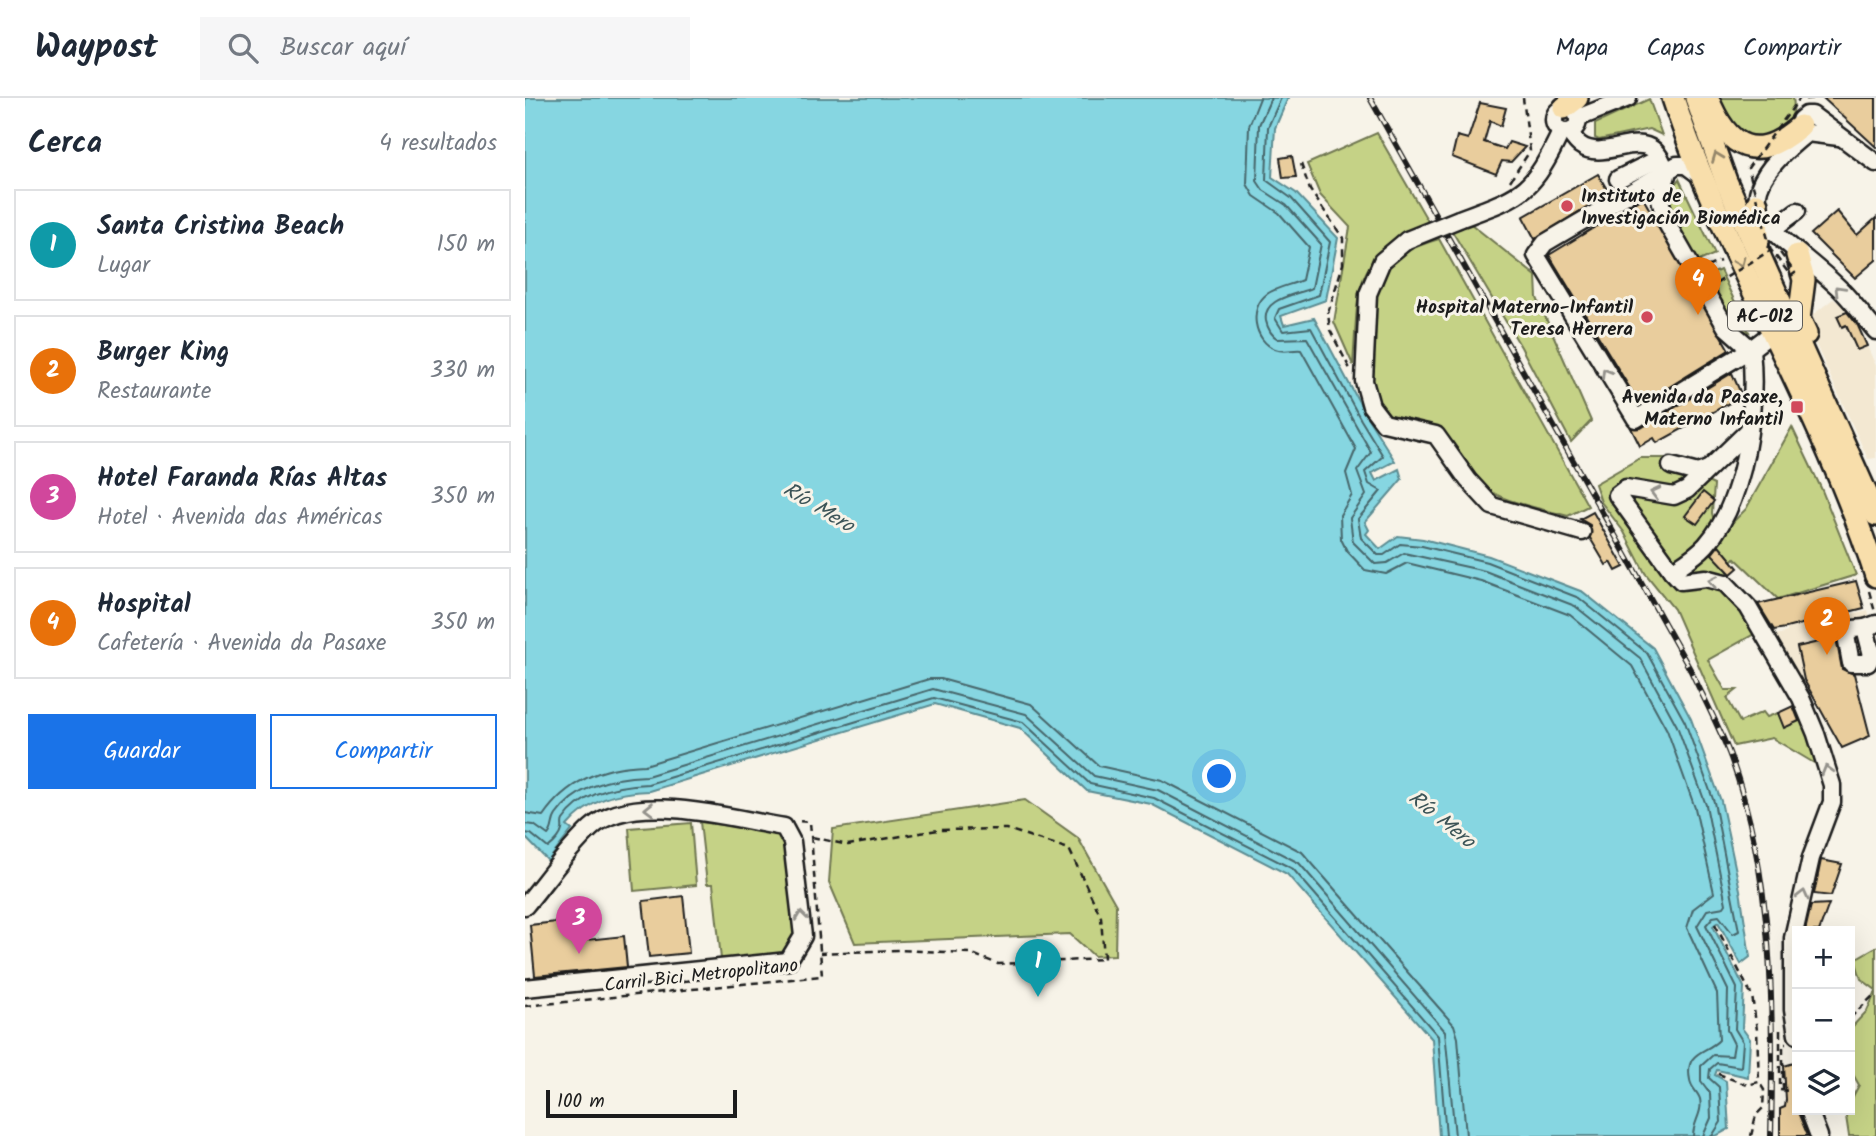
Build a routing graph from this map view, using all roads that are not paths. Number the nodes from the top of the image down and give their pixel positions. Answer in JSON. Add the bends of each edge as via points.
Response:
{"nodes":[{"id":1,"x":1628,"y":98,"type":"edge"},
{"id":2,"x":1673,"y":98,"type":"edge"},
{"id":3,"x":1696,"y":98,"type":"edge"},
{"id":4,"x":1707,"y":98,"type":"edge"},
{"id":5,"x":1573,"y":108,"type":"edge"},
{"id":6,"x":1808,"y":113,"type":"edge"},
{"id":7,"x":1565,"y":132,"type":"junction"},
{"id":8,"x":1876,"y":163,"type":"edge"},
{"id":9,"x":1663,"y":164,"type":"junction"},
{"id":10,"x":1702,"y":177,"type":"junction"},
{"id":11,"x":1618,"y":179,"type":"dead end"},
{"id":12,"x":1764,"y":232,"type":"junction"},
{"id":13,"x":1797,"y":255,"type":"junction"},
{"id":14,"x":1876,"y":331,"type":"edge"},
{"id":15,"x":1772,"y":332,"type":"junction"},
{"id":16,"x":1751,"y":349,"type":"junction"},
{"id":17,"x":1748,"y":432,"type":"junction"},
{"id":18,"x":1671,"y":466,"type":"dead end"},
{"id":19,"x":1711,"y":468,"type":"junction"},
{"id":20,"x":1876,"y":487,"type":"edge"},
{"id":21,"x":1876,"y":515,"type":"edge"},
{"id":22,"x":1582,"y":531,"type":"dead end"},
{"id":23,"x":1672,"y":571,"type":"junction"},
{"id":24,"x":1876,"y":576,"type":"edge"},
{"id":25,"x":1871,"y":626,"type":"edge"},
{"id":26,"x":1874,"y":655,"type":"edge"},
{"id":27,"x":525,"y":906,"type":"edge"},
{"id":28,"x":525,"y":988,"type":"edge"},
{"id":29,"x":1793,"y":989,"type":"edge"},
{"id":30,"x":1811,"y":1115,"type":"edge"},
{"id":31,"x":1819,"y":1136,"type":"edge"}],
"edges":[{"from":1,"to":5,"type":"street"},
{"from":2,"to":10,"type":"main road","number":"AC-012"},
{"from":12,"to":3,"type":"main road","number":"AC-012","one_way":true},
{"from":4,"to":6,"type":"main road","via":[[1723,130],[1748,147],[1771,146]]},
{"from":5,"to":7,"type":"street","via":[[1554,119],[1555,127]]},
{"from":6,"to":8,"type":"street"},
{"from":6,"to":12,"type":"street","via":[[1761,180]]},
{"from":7,"to":9,"type":"street","via":[[1593,150],[1647,145]]},
{"from":7,"to":22,"type":"street","bridge":true,"via":[[1522,193],[1407,240],[1382,261],[1368,294],[1364,381],[1371,406],[1384,424],[1436,435],[1492,506]]},
{"from":9,"to":10,"type":"street","via":[[1686,165]]},
{"from":9,"to":11,"type":"street"},
{"from":9,"to":16,"type":"street","via":[[1660,199],[1666,222],[1726,327]]},
{"from":16,"to":9,"type":"street","one_way":true,"via":[[1633,418],[1536,255],[1545,243]]},
{"from":10,"to":15,"type":"main road","number":"AC-012","one_way":true},
{"from":12,"to":13,"type":"street"},
{"from":12,"to":21,"type":"main road","number":"AC-012"},
{"from":14,"to":13,"type":"street","one_way":true,"via":[[1837,286]]},
{"from":13,"to":20,"type":"main road","via":[[1804,279],[1799,318]]},
{"from":15,"to":16,"type":"street"},
{"from":15,"to":24,"type":"main road","number":"AC-012"},
{"from":16,"to":17,"type":"street"},
{"from":17,"to":19,"type":"street"},
{"from":17,"to":23,"type":"street","via":[[1740,477],[1717,528],[1700,550]]},
{"from":18,"to":19,"type":"street","via":[[1698,473]]},
{"from":19,"to":23,"type":"street","one_way":true,"via":[[1687,491],[1674,496],[1626,488],[1617,495]]},
{"from":29,"to":23,"type":"street","one_way":true,"via":[[1793,938],[1811,858],[1832,802],[1832,786],[1801,698],[1748,607],[1725,583],[1706,578],[1681,581]]},
{"from":25,"to":26,"type":"street"},
{"from":28,"to":27,"type":"street","one_way":true,"via":[[788,961],[803,936],[792,842],[784,827],[655,808],[620,813],[591,827]]},
{"from":30,"to":31,"type":"street"}]}
